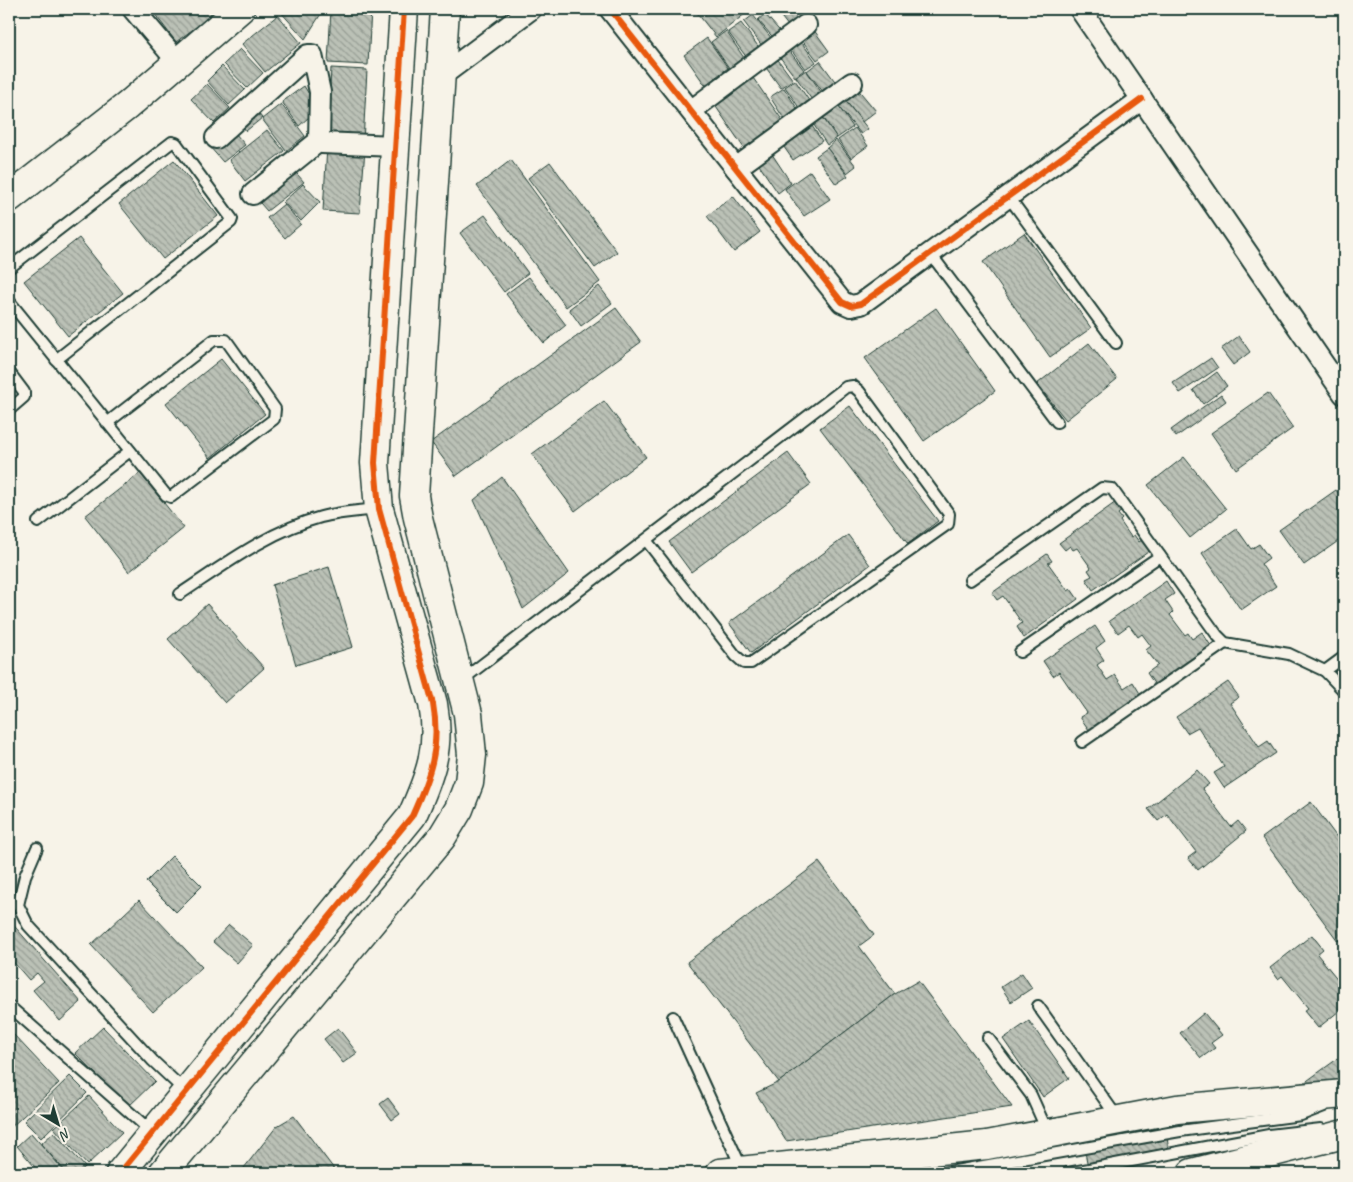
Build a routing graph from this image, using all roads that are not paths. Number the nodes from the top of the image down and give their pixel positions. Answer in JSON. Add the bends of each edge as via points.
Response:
{"nodes":[{"id":1,"x":132,"y":9,"type":"edge"},
{"id":2,"x":240,"y":9,"type":"edge"},
{"id":3,"x":404,"y":9,"type":"edge"},
{"id":4,"x":445,"y":9,"type":"edge"},
{"id":5,"x":531,"y":9,"type":"edge"},
{"id":6,"x":610,"y":9,"type":"edge"},
{"id":7,"x":1080,"y":9,"type":"edge"},
{"id":8,"x":806,"y":25,"type":"dead end"},
{"id":9,"x":178,"y":62,"type":"junction"},
{"id":10,"x":440,"y":77,"type":"junction"},
{"id":11,"x":852,"y":83,"type":"dead end"},
{"id":12,"x":1142,"y":99,"type":"junction"},
{"id":13,"x":692,"y":110,"type":"junction"},
{"id":14,"x":216,"y":138,"type":"dead end"},
{"id":15,"x":319,"y":141,"type":"junction"},
{"id":16,"x":395,"y":146,"type":"junction"},
{"id":17,"x":736,"y":168,"type":"junction"},
{"id":18,"x":253,"y":194,"type":"dead end"},
{"id":19,"x":1008,"y":196,"type":"junction"},
{"id":20,"x":9,"y":198,"type":"edge"},
{"id":21,"x":930,"y":253,"type":"junction"},
{"id":22,"x":9,"y":268,"type":"edge"},
{"id":23,"x":9,"y":301,"type":"edge"},
{"id":24,"x":1116,"y":343,"type":"dead end"},
{"id":25,"x":56,"y":360,"type":"junction"},
{"id":26,"x":9,"y":372,"type":"edge"},
{"id":27,"x":1344,"y":394,"type":"edge"},
{"id":28,"x":9,"y":410,"type":"edge"},
{"id":29,"x":1057,"y":422,"type":"dead end"},
{"id":30,"x":107,"y":423,"type":"junction"},
{"id":31,"x":130,"y":451,"type":"junction"},
{"id":32,"x":379,"y":509,"type":"junction"},
{"id":33,"x":38,"y":522,"type":"dead end"},
{"id":34,"x":646,"y":540,"type":"junction"},
{"id":35,"x":1160,"y":556,"type":"junction"},
{"id":36,"x":970,"y":580,"type":"dead end"},
{"id":37,"x":180,"y":594,"type":"dead end"},
{"id":38,"x":1225,"y":643,"type":"junction"},
{"id":39,"x":1020,"y":652,"type":"dead end"},
{"id":40,"x":1344,"y":657,"type":"edge"},
{"id":41,"x":1325,"y":671,"type":"junction"},
{"id":42,"x":460,"y":681,"type":"junction"},
{"id":43,"x":1344,"y":691,"type":"edge"},
{"id":44,"x":1082,"y":742,"type":"dead end"},
{"id":45,"x":37,"y":848,"type":"dead end"},
{"id":46,"x":9,"y":1006,"type":"edge"},
{"id":47,"x":1038,"y":1006,"type":"dead end"},
{"id":48,"x":673,"y":1017,"type":"dead end"},
{"id":49,"x":988,"y":1038,"type":"dead end"},
{"id":50,"x":221,"y":1050,"type":"junction"},
{"id":51,"x":247,"y":1072,"type":"junction"},
{"id":52,"x":186,"y":1092,"type":"junction"},
{"id":53,"x":1344,"y":1096,"type":"edge"},
{"id":54,"x":1120,"y":1121,"type":"junction"},
{"id":55,"x":1344,"y":1130,"type":"edge"},
{"id":56,"x":153,"y":1133,"type":"junction"},
{"id":57,"x":1049,"y":1134,"type":"junction"},
{"id":58,"x":1344,"y":1134,"type":"edge"},
{"id":59,"x":894,"y":1164,"type":"edge"},
{"id":60,"x":731,"y":1172,"type":"edge"},
{"id":61,"x":120,"y":1173,"type":"edge"},
{"id":62,"x":163,"y":1173,"type":"edge"},
{"id":63,"x":944,"y":1173,"type":"edge"},
{"id":64,"x":1068,"y":1173,"type":"edge"},
{"id":65,"x":1192,"y":1173,"type":"edge"}],
"edges":[{"from":1,"to":9,"type":"street"},
{"from":2,"to":9,"type":"street"},
{"from":3,"to":16,"type":"street"},
{"from":4,"to":10,"type":"street"},
{"from":5,"to":10,"type":"street"},
{"from":6,"to":13,"type":"street"},
{"from":7,"to":12,"type":"street"},
{"from":8,"to":13,"type":"street"},
{"from":9,"to":20,"type":"street"},
{"from":10,"to":42,"type":"street","via":[[414,496]]},
{"from":11,"to":17,"type":"street"},
{"from":12,"to":19,"type":"street"},
{"from":12,"to":27,"type":"street"},
{"from":13,"to":17,"type":"street"},
{"from":14,"to":15,"type":"street","via":[[308,54],[314,57],[320,92]]},
{"from":15,"to":16,"type":"street"},
{"from":15,"to":18,"type":"street"},
{"from":16,"to":32,"type":"street","via":[[375,463]]},
{"from":17,"to":21,"type":"street","via":[[842,302],[851,306],[861,304]]},
{"from":19,"to":21,"type":"street"},
{"from":19,"to":24,"type":"lane"},
{"from":21,"to":29,"type":"lane"},
{"from":22,"to":25,"type":"lane","via":[[172,142],[176,143],[230,216],[232,222]]},
{"from":23,"to":25,"type":"lane"},
{"from":25,"to":30,"type":"lane"},
{"from":26,"to":28,"type":"lane","via":[[24,392],[24,397]]},
{"from":30,"to":31,"type":"lane"},
{"from":30,"to":31,"type":"lane","via":[[220,338],[226,340],[275,409],[274,419],[171,497]]},
{"from":31,"to":33,"type":"lane"},
{"from":32,"to":37,"type":"lane","via":[[321,517],[300,525],[244,551]]},
{"from":32,"to":50,"type":"street","via":[[433,704],[435,756],[412,816]]},
{"from":34,"to":34,"type":"lane","via":[[846,387],[853,386],[927,483],[950,520],[751,663],[744,663],[736,656]]},
{"from":34,"to":42,"type":"lane"},
{"from":35,"to":36,"type":"lane","via":[[1112,489],[1107,487]]},
{"from":35,"to":38,"type":"lane"},
{"from":35,"to":39,"type":"lane"},
{"from":38,"to":41,"type":"lane","via":[[1289,654]]},
{"from":38,"to":44,"type":"lane"},
{"from":40,"to":41,"type":"lane"},
{"from":41,"to":43,"type":"lane"},
{"from":42,"to":51,"type":"street","via":[[468,714],[472,755],[469,783],[459,809],[442,837]]},
{"from":45,"to":52,"type":"lane","via":[[25,876],[18,905],[28,925],[153,1061]]},
{"from":46,"to":56,"type":"lane"},
{"from":47,"to":54,"type":"lane"},
{"from":48,"to":60,"type":"lane"},
{"from":49,"to":57,"type":"lane","via":[[1031,1096]]},
{"from":50,"to":51,"type":"street"},
{"from":50,"to":52,"type":"street"},
{"from":51,"to":62,"type":"street"},
{"from":52,"to":56,"type":"street"},
{"from":53,"to":54,"type":"street","via":[[1177,1110]]},
{"from":53,"to":63,"type":"lane","via":[[1301,1115],[1180,1131]]},
{"from":54,"to":57,"type":"street"},
{"from":55,"to":64,"type":"lane","via":[[1308,1129],[1269,1135]]},
{"from":56,"to":61,"type":"street"},
{"from":57,"to":59,"type":"street"},
{"from":58,"to":65,"type":"street"},
{"from":59,"to":60,"type":"street"}]}
